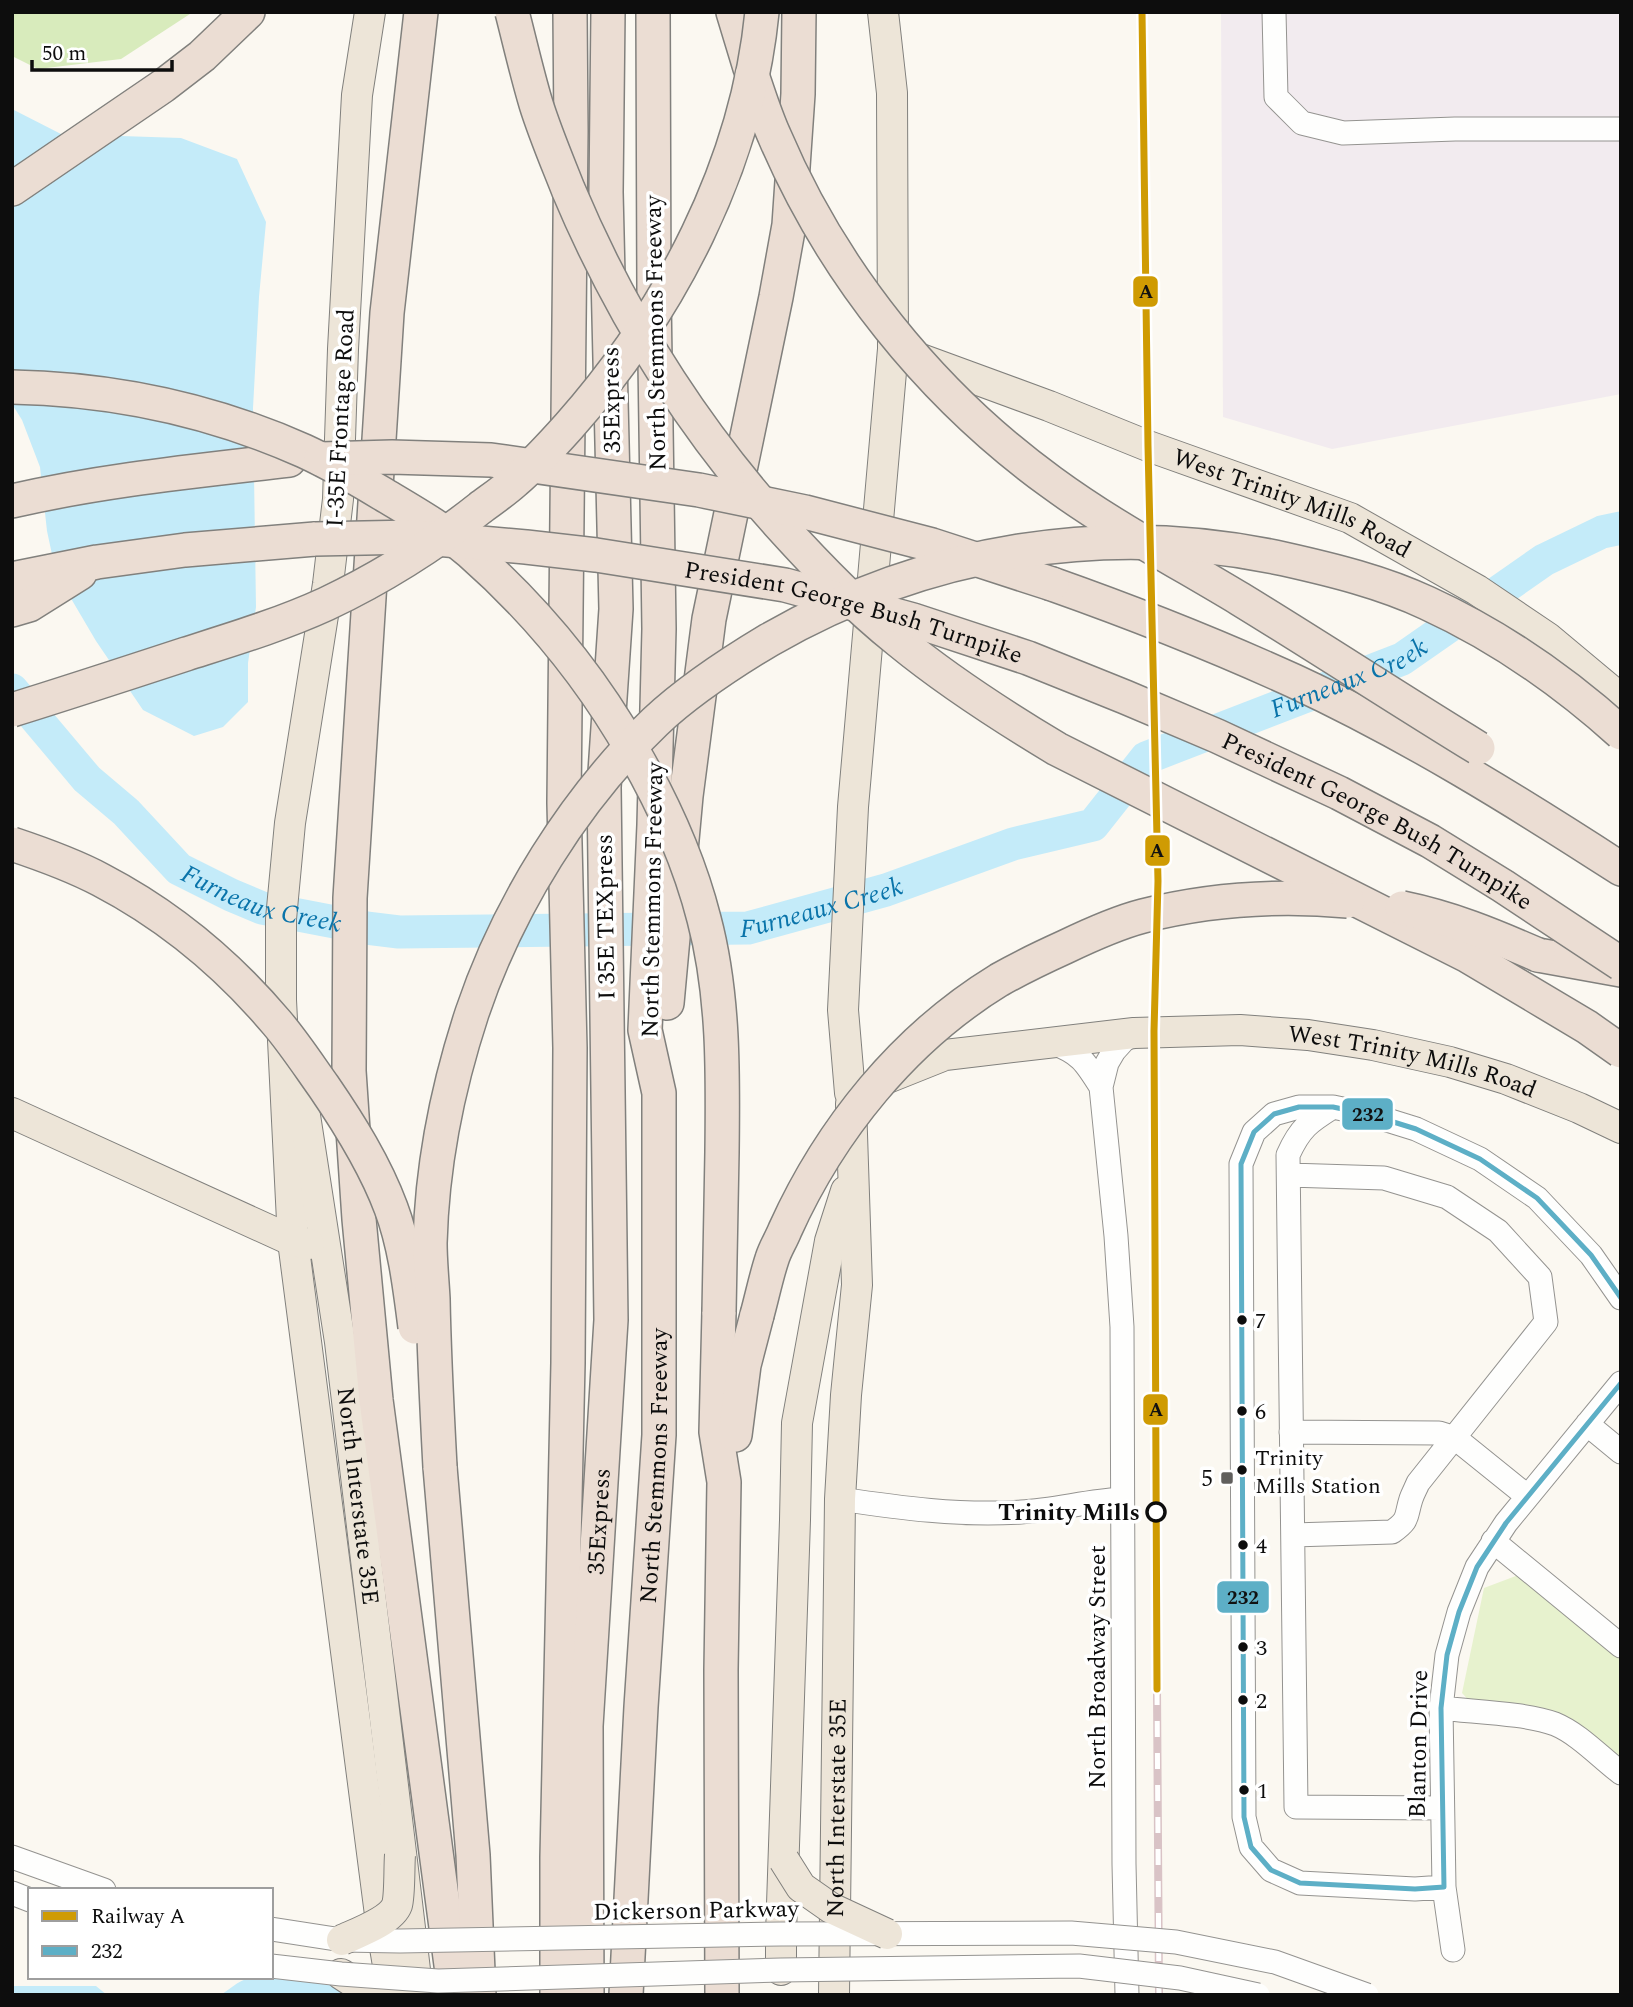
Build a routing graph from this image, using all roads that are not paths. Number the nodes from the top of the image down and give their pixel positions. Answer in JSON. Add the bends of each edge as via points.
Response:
{"nodes":[{"id":1,"x":248,"y":12,"type":"edge"},
{"id":2,"x":370,"y":12,"type":"edge"},
{"id":3,"x":421,"y":12,"type":"edge"},
{"id":4,"x":512,"y":12,"type":"edge"},
{"id":5,"x":570,"y":12,"type":"edge"},
{"id":6,"x":608,"y":12,"type":"edge"},
{"id":7,"x":653,"y":12,"type":"edge"},
{"id":8,"x":733,"y":12,"type":"edge"},
{"id":9,"x":762,"y":12,"type":"edge"},
{"id":10,"x":799,"y":12,"type":"edge"},
{"id":11,"x":883,"y":12,"type":"edge"},
{"id":12,"x":1274,"y":12,"type":"edge"},
{"id":13,"x":1621,"y":129,"type":"edge"},
{"id":14,"x":12,"y":188,"type":"edge"},
{"id":15,"x":893,"y":349,"type":"junction"},
{"id":16,"x":12,"y":387,"type":"edge"},
{"id":17,"x":12,"y":500,"type":"edge"},
{"id":18,"x":97,"y":562,"type":"junction"},
{"id":19,"x":12,"y":579,"type":"edge"},
{"id":20,"x":12,"y":610,"type":"edge"},
{"id":21,"x":1621,"y":699,"type":"edge"},
{"id":22,"x":12,"y":710,"type":"edge"},
{"id":23,"x":1621,"y":733,"type":"edge"},
{"id":24,"x":604,"y":787,"type":"joint"},
{"id":25,"x":290,"y":822,"type":"joint"},
{"id":26,"x":1558,"y":829,"type":"junction"},
{"id":27,"x":12,"y":844,"type":"edge"},
{"id":28,"x":1621,"y":869,"type":"edge"},
{"id":29,"x":1621,"y":964,"type":"edge"},
{"id":30,"x":1621,"y":970,"type":"edge"},
{"id":31,"x":281,"y":1000,"type":"junction"},
{"id":32,"x":655,"y":1029,"type":"junction"},
{"id":33,"x":1134,"y":1033,"type":"junction"},
{"id":34,"x":1051,"y":1042,"type":"junction"},
{"id":35,"x":606,"y":1048,"type":"joint"},
{"id":36,"x":1621,"y":1051,"type":"edge"},
{"id":37,"x":1101,"y":1087,"type":"junction"},
{"id":38,"x":850,"y":1093,"type":"junction"},
{"id":39,"x":1333,"y":1107,"type":"junction"},
{"id":40,"x":12,"y":1113,"type":"edge"},
{"id":41,"x":1621,"y":1128,"type":"edge"},
{"id":42,"x":853,"y":1171,"type":"junction"},
{"id":43,"x":1289,"y":1175,"type":"junction"},
{"id":44,"x":293,"y":1241,"type":"junction"},
{"id":45,"x":325,"y":1247,"type":"junction"},
{"id":46,"x":1621,"y":1298,"type":"edge"},
{"id":47,"x":1621,"y":1383,"type":"edge"},
{"id":48,"x":1587,"y":1424,"type":"junction"},
{"id":49,"x":1292,"y":1432,"type":"junction"},
{"id":50,"x":1455,"y":1438,"type":"junction"},
{"id":51,"x":1621,"y":1452,"type":"edge"},
{"id":52,"x":440,"y":1467,"type":"junction"},
{"id":53,"x":724,"y":1482,"type":"junction"},
{"id":54,"x":1527,"y":1496,"type":"junction"},
{"id":55,"x":840,"y":1499,"type":"junction"},
{"id":56,"x":1122,"y":1499,"type":"junction"},
{"id":57,"x":1293,"y":1535,"type":"junction"},
{"id":58,"x":1493,"y":1541,"type":"junction"},
{"id":59,"x":1621,"y":1646,"type":"edge"},
{"id":60,"x":1441,"y":1708,"type":"junction"},
{"id":61,"x":1621,"y":1773,"type":"edge"},
{"id":62,"x":1441,"y":1808,"type":"junction"},
{"id":63,"x":400,"y":1855,"type":"junction"},
{"id":64,"x":12,"y":1857,"type":"edge"},
{"id":65,"x":784,"y":1860,"type":"junction"},
{"id":66,"x":1444,"y":1887,"type":"junction"},
{"id":67,"x":98,"y":1888,"type":"edge"},
{"id":68,"x":273,"y":1929,"type":"edge"},
{"id":69,"x":781,"y":1934,"type":"junction"},
{"id":70,"x":887,"y":1934,"type":"junction"},
{"id":71,"x":342,"y":1940,"type":"junction"},
{"id":72,"x":411,"y":1941,"type":"junction"},
{"id":73,"x":1453,"y":1950,"type":"dead end"},
{"id":74,"x":273,"y":1966,"type":"edge"},
{"id":75,"x":781,"y":1970,"type":"junction"},
{"id":76,"x":341,"y":1974,"type":"junction"},
{"id":77,"x":409,"y":1990,"type":"edge"},
{"id":78,"x":373,"y":1995,"type":"edge"},
{"id":79,"x":455,"y":1995,"type":"edge"},
{"id":80,"x":479,"y":1995,"type":"edge"},
{"id":81,"x":557,"y":1995,"type":"edge"},
{"id":82,"x":587,"y":1995,"type":"edge"},
{"id":83,"x":626,"y":1995,"type":"edge"},
{"id":84,"x":722,"y":1995,"type":"edge"},
{"id":85,"x":834,"y":1995,"type":"edge"},
{"id":86,"x":1127,"y":1995,"type":"edge"},
{"id":87,"x":1258,"y":1995,"type":"edge"},
{"id":88,"x":1367,"y":1995,"type":"edge"}],
"edges":[{"from":1,"to":14,"type":"highway","via":[[202,57]]},
{"from":2,"to":25,"type":"main road","name":"I-35E Frontage Road","via":[[357,95],[338,499]]},
{"from":3,"to":79,"type":"highway","via":[[387,313],[350,898],[349,1071],[376,1400]]},
{"from":4,"to":36,"type":"highway","bridge":true,"via":[[537,107],[561,171],[616,293],[645,344],[717,450],[847,596],[952,682],[1056,749],[1468,956]]},
{"from":5,"to":81,"type":"highway","bridge":true,"via":[[564,803],[570,1048],[568,1377]]},
{"from":6,"to":24,"type":"highway","name":"35Express","via":[[606,192],[615,609]]},
{"from":7,"to":32,"type":"highway","name":"North Stemmons Freeway","via":[[659,629],[653,825]]},
{"from":8,"to":26,"type":"highway","bridge":true,"via":[[773,134],[798,187],[859,287],[955,401],[1009,449],[1091,510],[1478,748]]},
{"from":9,"to":22,"type":"highway","bridge":true,"via":[[747,102],[713,201],[694,241],[620,365],[515,482],[405,562],[326,604],[233,640]]},
{"from":10,"to":32,"type":"highway","bridge":true,"via":[[789,225],[709,619]]},
{"from":11,"to":15,"type":"main road","name":"North Interstate 35E","via":[[892,93]]},
{"from":12,"to":13,"type":"street","via":[[1276,97],[1302,123],[1343,133]]},
{"from":15,"to":21,"type":"main road","name":"West Trinity Mills Road","via":[[1350,519],[1476,590],[1548,638]]},
{"from":15,"to":38,"type":"main road","name":"North Interstate 35E","via":[[853,807],[843,1010]]},
{"from":16,"to":53,"type":"highway","bridge":true,"via":[[100,393],[206,415],[258,432],[353,477],[467,551],[542,623],[604,702],[676,833],[705,921],[715,972],[723,1111],[716,1432]]},
{"from":17,"to":26,"type":"highway","bridge":true,"via":[[188,471],[289,460],[392,457],[546,467],[699,490],[805,512],[1016,572],[1213,645],[1357,713]]},
{"from":18,"to":19,"type":"highway","name":"President George Bush Turnpike"},
{"from":18,"to":20,"type":"highway","via":[[29,605]]},
{"from":18,"to":29,"type":"highway","name":"President George Bush Turnpike","bridge":true,"via":[[256,544],[414,537],[585,554],[785,585],[1028,658],[1217,736],[1430,841]]},
{"from":23,"to":52,"type":"highway","bridge":true,"via":[[1516,650],[1424,601],[1315,566],[1205,545],[1084,543],[992,555],[902,580],[830,607],[736,659],[654,723],[578,810],[510,924],[473,1011],[444,1123],[430,1245]]},
{"from":24,"to":35,"type":"highway","name":"I 35E TEXpress"},
{"from":25,"to":31,"type":"main road","name":"North Interstate 35E","via":[[281,919]]},
{"from":26,"to":28,"type":"highway"},
{"from":27,"to":52,"type":"highway","bridge":true,"via":[[100,879],[186,935],[253,996],[325,1089],[378,1177],[391,1209],[410,1290],[422,1382]]},
{"from":30,"to":53,"type":"highway","bridge":true,"via":[[1538,955],[1435,915],[1379,904],[1280,898],[1229,901],[1142,916],[999,980],[916,1045],[878,1083],[830,1147],[796,1206],[772,1258],[757,1315]]},
{"from":31,"to":44,"type":"main road","name":"North Interstate 35E"},
{"from":31,"to":45,"type":"main road","name":"North Interstate 35E","via":[[305,1110]]},
{"from":32,"to":83,"type":"highway","name":"North Stemmons Freeway","via":[[660,1435]]},
{"from":33,"to":34,"type":"main road","name":"West Trinity Mills Road"},
{"from":33,"to":37,"type":"street","name":"North Broadway Street","via":[[1114,1051]]},
{"from":33,"to":41,"type":"main road","name":"West Trinity Mills Road","via":[[1241,1030],[1373,1045],[1506,1079]]},
{"from":34,"to":37,"type":"street","name":"North Broadway Street","via":[[1082,1059]]},
{"from":34,"to":38,"type":"main road","name":"West Trinity Mills Road","via":[[945,1055]]},
{"from":35,"to":82,"type":"highway","name":"35Express","via":[[611,1320],[586,1726]]},
{"from":37,"to":56,"type":"street","name":"North Broadway Street","via":[[1122,1327]]},
{"from":38,"to":42,"type":"main road","name":"North Interstate 35E"},
{"from":39,"to":43,"type":"street","via":[[1296,1138],[1289,1155]]},
{"from":39,"to":46,"type":"street","via":[[1416,1129],[1480,1159],[1537,1198],[1591,1255]]},
{"from":39,"to":66,"type":"street","via":[[1299,1107],[1274,1114],[1254,1132],[1241,1164],[1244,1817],[1251,1847],[1271,1870],[1300,1883]]},
{"from":40,"to":44,"type":"main road"},
{"from":42,"to":55,"type":"main road","name":"North Interstate 35E","via":[[857,1285]]},
{"from":42,"to":65,"type":"main road","name":"North Interstate 35E","via":[[830,1241],[797,1423]]},
{"from":43,"to":49,"type":"street"},
{"from":43,"to":50,"type":"street","via":[[1384,1178],[1447,1197],[1498,1231],[1540,1277],[1546,1322]]},
{"from":44,"to":45,"type":"main road"},
{"from":44,"to":77,"type":"main road","name":"North Interstate 35E","via":[[382,1930]]},
{"from":45,"to":63,"type":"main road","name":"North Interstate 35E"},
{"from":47,"to":48,"type":"street","name":"Blanton Drive"},
{"from":48,"to":51,"type":"street"},
{"from":48,"to":54,"type":"street","name":"Blanton Drive"},
{"from":49,"to":50,"type":"street","via":[[1439,1433]]},
{"from":49,"to":57,"type":"street"},
{"from":50,"to":54,"type":"street"},
{"from":50,"to":57,"type":"street","via":[[1418,1483],[1408,1515],[1392,1532]]},
{"from":52,"to":80,"type":"highway","via":[[473,1855]]},
{"from":53,"to":84,"type":"highway"},
{"from":54,"to":58,"type":"street","name":"Blanton Drive"},
{"from":55,"to":56,"type":"street","via":[[965,1514],[1024,1512]]},
{"from":55,"to":85,"type":"main road","name":"North Interstate 35E"},
{"from":56,"to":86,"type":"street","name":"North Broadway Street"},
{"from":57,"to":62,"type":"street","via":[[1296,1807]]},
{"from":58,"to":59,"type":"street"},
{"from":58,"to":60,"type":"street","name":"Blanton Drive","via":[[1459,1612],[1447,1655]]},
{"from":60,"to":61,"type":"street","via":[[1534,1718],[1555,1725]]},
{"from":60,"to":62,"type":"street","name":"Blanton Drive"},
{"from":62,"to":66,"type":"street","name":"Blanton Drive"},
{"from":63,"to":71,"type":"main road","bridge":true,"via":[[397,1905],[376,1924]]},
{"from":63,"to":72,"type":"main road","name":"North Interstate 35E","bridge":true},
{"from":64,"to":67,"type":"street"},
{"from":65,"to":69,"type":"main road","name":"North Interstate 35E"},
{"from":65,"to":70,"type":"main road","bridge":true,"via":[[802,1887],[831,1908]]},
{"from":66,"to":73,"type":"street","name":"Blanton Drive"},
{"from":68,"to":71,"type":"street","name":"Dickerson Parkway","bridge":true},
{"from":69,"to":70,"type":"street","name":"Dickerson Parkway","bridge":true},
{"from":69,"to":72,"type":"street","name":"Dickerson Parkway","bridge":true},
{"from":69,"to":75,"type":"main road","name":"North Interstate 35E"},
{"from":70,"to":88,"type":"street","name":"Dickerson Parkway","bridge":true,"via":[[1071,1933],[1176,1942],[1275,1962]]},
{"from":71,"to":72,"type":"street","name":"Dickerson Parkway","bridge":true},
{"from":72,"to":77,"type":"main road","name":"North Interstate 35E"},
{"from":74,"to":76,"type":"street","bridge":true},
{"from":75,"to":77,"type":"street","bridge":true,"via":[[438,1981]]},
{"from":75,"to":87,"type":"street","bridge":true,"via":[[1079,1966],[1180,1978]]},
{"from":76,"to":77,"type":"street","bridge":true},
{"from":76,"to":78,"type":"main road"}]}
